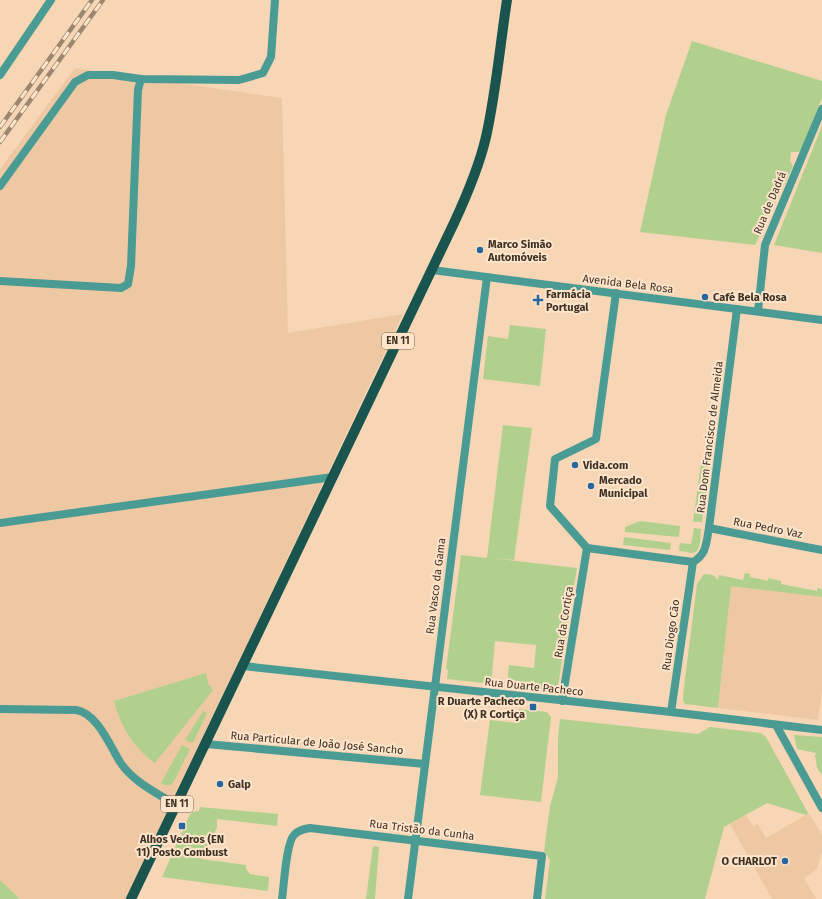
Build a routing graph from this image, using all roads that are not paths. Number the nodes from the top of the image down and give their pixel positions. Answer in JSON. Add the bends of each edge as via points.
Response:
{"nodes":[{"id":1,"x":51,"y":0,"type":"edge"},
{"id":2,"x":275,"y":0,"type":"edge"},
{"id":3,"x":507,"y":0,"type":"edge"},
{"id":4,"x":0,"y":75,"type":"edge"},
{"id":5,"x":141,"y":79,"type":"junction"},
{"id":6,"x":822,"y":109,"type":"edge"},
{"id":7,"x":0,"y":186,"type":"edge"},
{"id":8,"x":432,"y":270,"type":"junction"},
{"id":9,"x":487,"y":277,"type":"junction"},
{"id":10,"x":0,"y":281,"type":"edge"},
{"id":11,"x":616,"y":293,"type":"junction"},
{"id":12,"x":737,"y":309,"type":"junction"},
{"id":13,"x":758,"y":311,"type":"junction"},
{"id":14,"x":822,"y":320,"type":"edge"},
{"id":15,"x":333,"y":477,"type":"junction"},
{"id":16,"x":0,"y":523,"type":"edge"},
{"id":17,"x":709,"y":528,"type":"junction"},
{"id":18,"x":588,"y":548,"type":"junction"},
{"id":19,"x":822,"y":550,"type":"edge"},
{"id":20,"x":693,"y":562,"type":"junction"},
{"id":21,"x":243,"y":666,"type":"junction"},
{"id":22,"x":435,"y":688,"type":"junction"},
{"id":23,"x":562,"y":700,"type":"junction"},
{"id":24,"x":0,"y":709,"type":"edge"},
{"id":25,"x":671,"y":712,"type":"junction"},
{"id":26,"x":776,"y":725,"type":"junction"},
{"id":27,"x":822,"y":730,"type":"edge"},
{"id":28,"x":206,"y":744,"type":"junction"},
{"id":29,"x":425,"y":764,"type":"junction"},
{"id":30,"x":176,"y":805,"type":"junction"},
{"id":31,"x":822,"y":808,"type":"edge"},
{"id":32,"x":415,"y":840,"type":"junction"},
{"id":33,"x":131,"y":899,"type":"edge"},
{"id":34,"x":282,"y":899,"type":"edge"},
{"id":35,"x":408,"y":899,"type":"edge"},
{"id":36,"x":537,"y":899,"type":"edge"}],
"edges":[{"from":1,"to":4,"type":"street"},
{"from":2,"to":5,"type":"street","via":[[271,57],[263,73],[239,80]]},
{"from":3,"to":8,"type":"main road","number":"EN 11","via":[[494,94],[478,166]]},
{"from":5,"to":7,"type":"street","via":[[88,75],[75,82]]},
{"from":5,"to":10,"type":"street","via":[[138,90],[131,266],[128,284],[121,288]]},
{"from":6,"to":13,"type":"street","name":"Rua de Dadrá","via":[[765,245]]},
{"from":8,"to":9,"type":"street","name":"Avenida Bela Rosa"},
{"from":8,"to":15,"type":"main road","number":"EN 11"},
{"from":9,"to":11,"type":"street","name":"Avenida Bela Rosa"},
{"from":9,"to":22,"type":"street","name":"Rua Vasco da Gama"},
{"from":11,"to":12,"type":"street","name":"Avenida Bela Rosa"},
{"from":11,"to":18,"type":"street","via":[[596,439],[555,459],[550,506]]},
{"from":12,"to":13,"type":"street","name":"Avenida Bela Rosa"},
{"from":12,"to":17,"type":"street","name":"Rua Dom Francisco de Almeida"},
{"from":13,"to":14,"type":"street","name":"Avenida Bela Rosa"},
{"from":15,"to":16,"type":"street"},
{"from":15,"to":21,"type":"main road","number":"EN 11"},
{"from":17,"to":19,"type":"street","name":"Rua Pedro Vaz"},
{"from":17,"to":20,"type":"street","name":"Rua Dom Francisco de Almeida","via":[[704,551],[700,558]]},
{"from":18,"to":20,"type":"street"},
{"from":18,"to":23,"type":"street","name":"Rua da Cortiça"},
{"from":20,"to":25,"type":"street","name":"Rua Diogo Cão"},
{"from":21,"to":22,"type":"street","name":"Rua Duarte Pacheco"},
{"from":21,"to":28,"type":"main road","number":"EN 11"},
{"from":22,"to":23,"type":"street","name":"Rua Duarte Pacheco"},
{"from":22,"to":29,"type":"street","name":"Rua Vasco da Gama"},
{"from":23,"to":25,"type":"street","name":"Rua Duarte Pacheco"},
{"from":24,"to":30,"type":"street","via":[[83,711],[97,724],[126,770]]},
{"from":25,"to":26,"type":"street","name":"Rua Duarte Pacheco"},
{"from":26,"to":27,"type":"street","name":"Rua Duarte Pacheco"},
{"from":26,"to":31,"type":"street"},
{"from":28,"to":29,"type":"street","name":"Rua Particular de João José Sancho"},
{"from":28,"to":30,"type":"main road","number":"EN 11"},
{"from":29,"to":32,"type":"street","name":"Rua Vasco da Gama"},
{"from":30,"to":33,"type":"main road","number":"EN 11"},
{"from":32,"to":34,"type":"street","name":"Rua Tristão da Cunha","via":[[310,828],[300,830],[293,836],[289,846]]},
{"from":32,"to":35,"type":"street","name":"Rua Vasco da Gama"},
{"from":32,"to":36,"type":"street","name":"Rua Tristão da Cunha","via":[[542,856]]}]}
